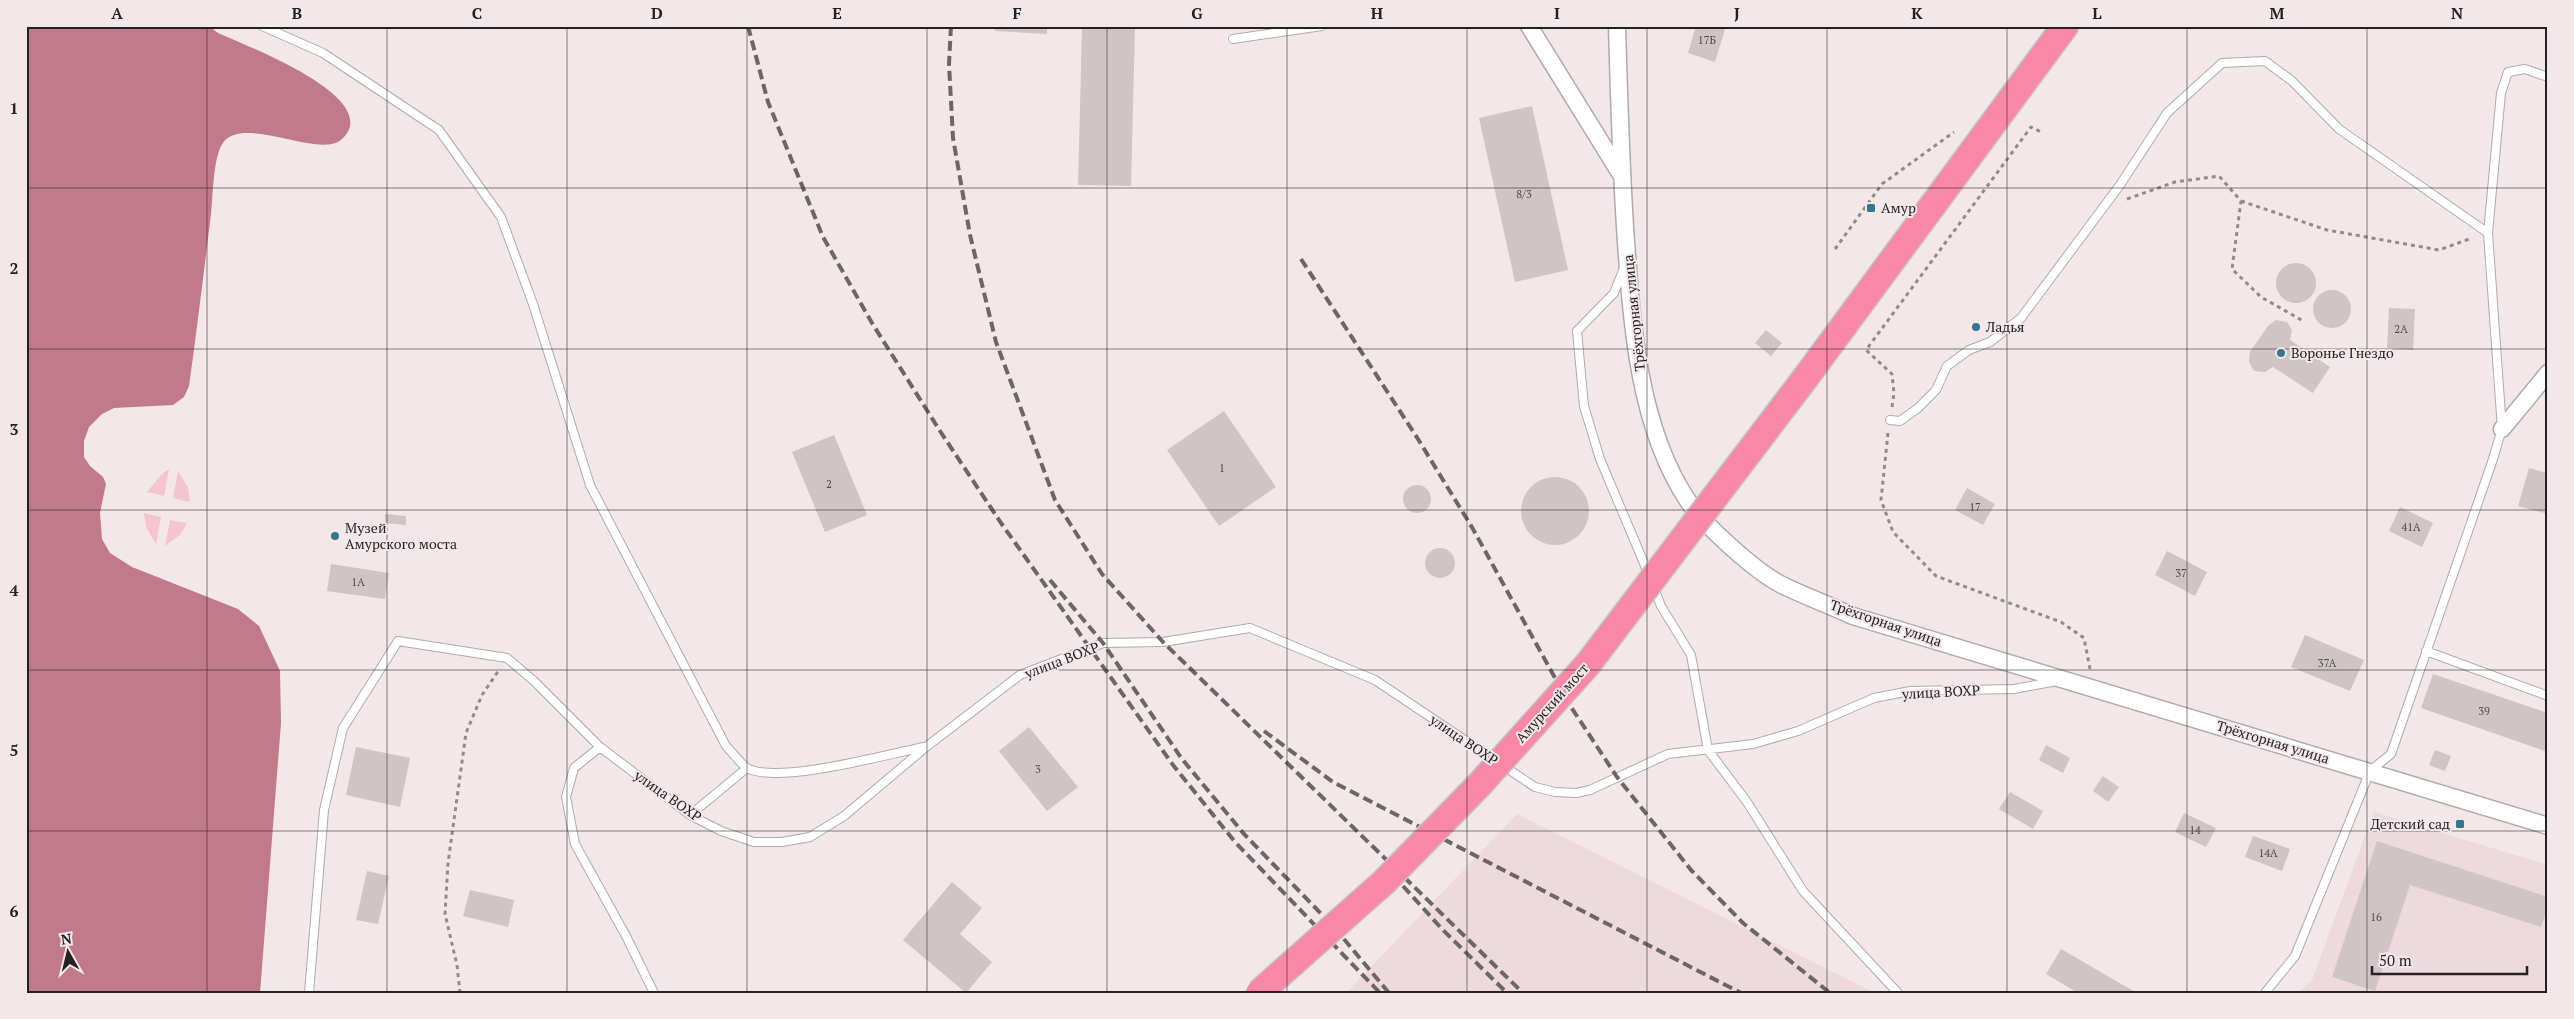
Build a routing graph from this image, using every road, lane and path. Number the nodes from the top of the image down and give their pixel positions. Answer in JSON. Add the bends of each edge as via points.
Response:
{"nodes":[{"id":1,"x":262,"y":26,"type":"edge"},
{"id":2,"x":1322,"y":26,"type":"edge"},
{"id":3,"x":1529,"y":26,"type":"edge"},
{"id":4,"x":1617,"y":26,"type":"edge"},
{"id":5,"x":2065,"y":26,"type":"edge"},
{"id":6,"x":1233,"y":39,"type":"dead end"},
{"id":7,"x":2548,"y":77,"type":"edge"},
{"id":8,"x":1954,"y":132,"type":"dead end"},
{"id":9,"x":2042,"y":133,"type":"dead end"},
{"id":10,"x":1621,"y":174,"type":"junction"},
{"id":11,"x":2241,"y":201,"type":"junction"},
{"id":12,"x":2102,"y":208,"type":"junction"},
{"id":13,"x":2488,"y":233,"type":"junction"},
{"id":14,"x":1835,"y":249,"type":"dead end"},
{"id":15,"x":1627,"y":259,"type":"junction"},
{"id":16,"x":2305,"y":322,"type":"dead end"},
{"id":17,"x":2548,"y":373,"type":"edge"},
{"id":18,"x":1890,"y":420,"type":"junction"},
{"id":19,"x":2502,"y":428,"type":"junction"},
{"id":20,"x":2426,"y":651,"type":"junction"},
{"id":21,"x":507,"y":658,"type":"junction"},
{"id":22,"x":2064,"y":680,"type":"junction"},
{"id":23,"x":2086,"y":685,"type":"junction"},
{"id":24,"x":2548,"y":696,"type":"edge"},
{"id":25,"x":600,"y":747,"type":"junction"},
{"id":26,"x":926,"y":747,"type":"junction"},
{"id":27,"x":1708,"y":750,"type":"junction"},
{"id":28,"x":747,"y":768,"type":"junction"},
{"id":29,"x":2370,"y":771,"type":"junction"},
{"id":30,"x":690,"y":815,"type":"junction"},
{"id":31,"x":2548,"y":826,"type":"edge"},
{"id":32,"x":309,"y":993,"type":"edge"},
{"id":33,"x":460,"y":993,"type":"edge"},
{"id":34,"x":654,"y":993,"type":"edge"},
{"id":35,"x":1259,"y":993,"type":"edge"},
{"id":36,"x":1898,"y":993,"type":"edge"},
{"id":37,"x":2265,"y":993,"type":"edge"}],
"edges":[{"from":1,"to":28,"type":"lane","via":[[324,54],[439,130],[501,217],[533,304],[590,485],[726,746]]},
{"from":2,"to":6,"type":"lane"},
{"from":3,"to":10,"type":"street"},
{"from":4,"to":10,"type":"street","name":"Трёхгорная улица"},
{"from":5,"to":35,"type":"highway","name":"Амурский мост","bridge":true,"via":[[1806,377],[1588,664],[1479,785],[1384,882]]},
{"from":7,"to":13,"type":"lane","via":[[2525,69],[2508,72],[2501,94]]},
{"from":8,"to":14,"type":"path","via":[[1882,184]]},
{"from":9,"to":18,"type":"path","via":[[2032,127],[1866,350],[1892,374],[1894,393]]},
{"from":10,"to":15,"type":"street","name":"Трёхгорная улица"},
{"from":11,"to":12,"type":"path","via":[[2219,176],[2175,182]]},
{"from":11,"to":13,"type":"path","via":[[2327,230],[2439,250]]},
{"from":11,"to":16,"type":"path","via":[[2232,269],[2261,297]]},
{"from":12,"to":13,"type":"lane","via":[[2167,113],[2222,62],[2265,61],[2292,81],[2338,129]]},
{"from":12,"to":18,"type":"lane","via":[[2021,318],[1990,342],[1969,350],[1948,366],[1936,390],[1918,408],[1900,421]]},
{"from":13,"to":19,"type":"lane"},
{"from":15,"to":22,"type":"street","name":"Трёхгорная улица","via":[[1643,391],[1661,445],[1688,501],[1725,542],[1779,583],[1853,616]]},
{"from":15,"to":27,"type":"lane","via":[[1614,293],[1577,331],[1584,406],[1600,459],[1631,527],[1661,606],[1691,655]]},
{"from":17,"to":19,"type":"street"},
{"from":18,"to":23,"type":"path","via":[[1881,500],[1892,532],[1936,576],[2061,622],[2084,638],[2091,664]]},
{"from":19,"to":20,"type":"lane"},
{"from":20,"to":24,"type":"lane"},
{"from":20,"to":29,"type":"lane","via":[[2391,754]]},
{"from":21,"to":25,"type":"lane","name":"улица ВОХР"},
{"from":21,"to":32,"type":"lane","via":[[398,640],[343,728],[324,810]]},
{"from":21,"to":33,"type":"path","via":[[482,695],[466,733],[448,863],[445,914]]},
{"from":22,"to":23,"type":"street","name":"Трёхгорная улица"},
{"from":22,"to":27,"type":"lane","name":"улица ВОХР","via":[[2014,689],[1901,693],[1874,698],[1798,731],[1753,744]]},
{"from":23,"to":29,"type":"street","name":"Трёхгорная улица"},
{"from":25,"to":30,"type":"lane","name":"улица ВОХР"},
{"from":25,"to":34,"type":"lane","via":[[574,768],[566,797],[575,844]]},
{"from":26,"to":27,"type":"lane","name":"улица ВОХР","via":[[1020,675],[1102,643],[1163,642],[1250,628],[1375,680],[1535,787],[1576,793],[1590,790],[1668,754]]},
{"from":26,"to":28,"type":"lane","via":[[796,772],[772,773]]},
{"from":26,"to":30,"type":"lane","name":"улица ВОХР","via":[[844,816],[810,836],[782,842],[754,842],[721,831]]},
{"from":27,"to":36,"type":"lane","via":[[1747,802],[1803,891]]},
{"from":28,"to":30,"type":"lane"},
{"from":29,"to":31,"type":"street","name":"Трёхгорная улица"},
{"from":29,"to":37,"type":"lane","via":[[2295,956]]}]}
